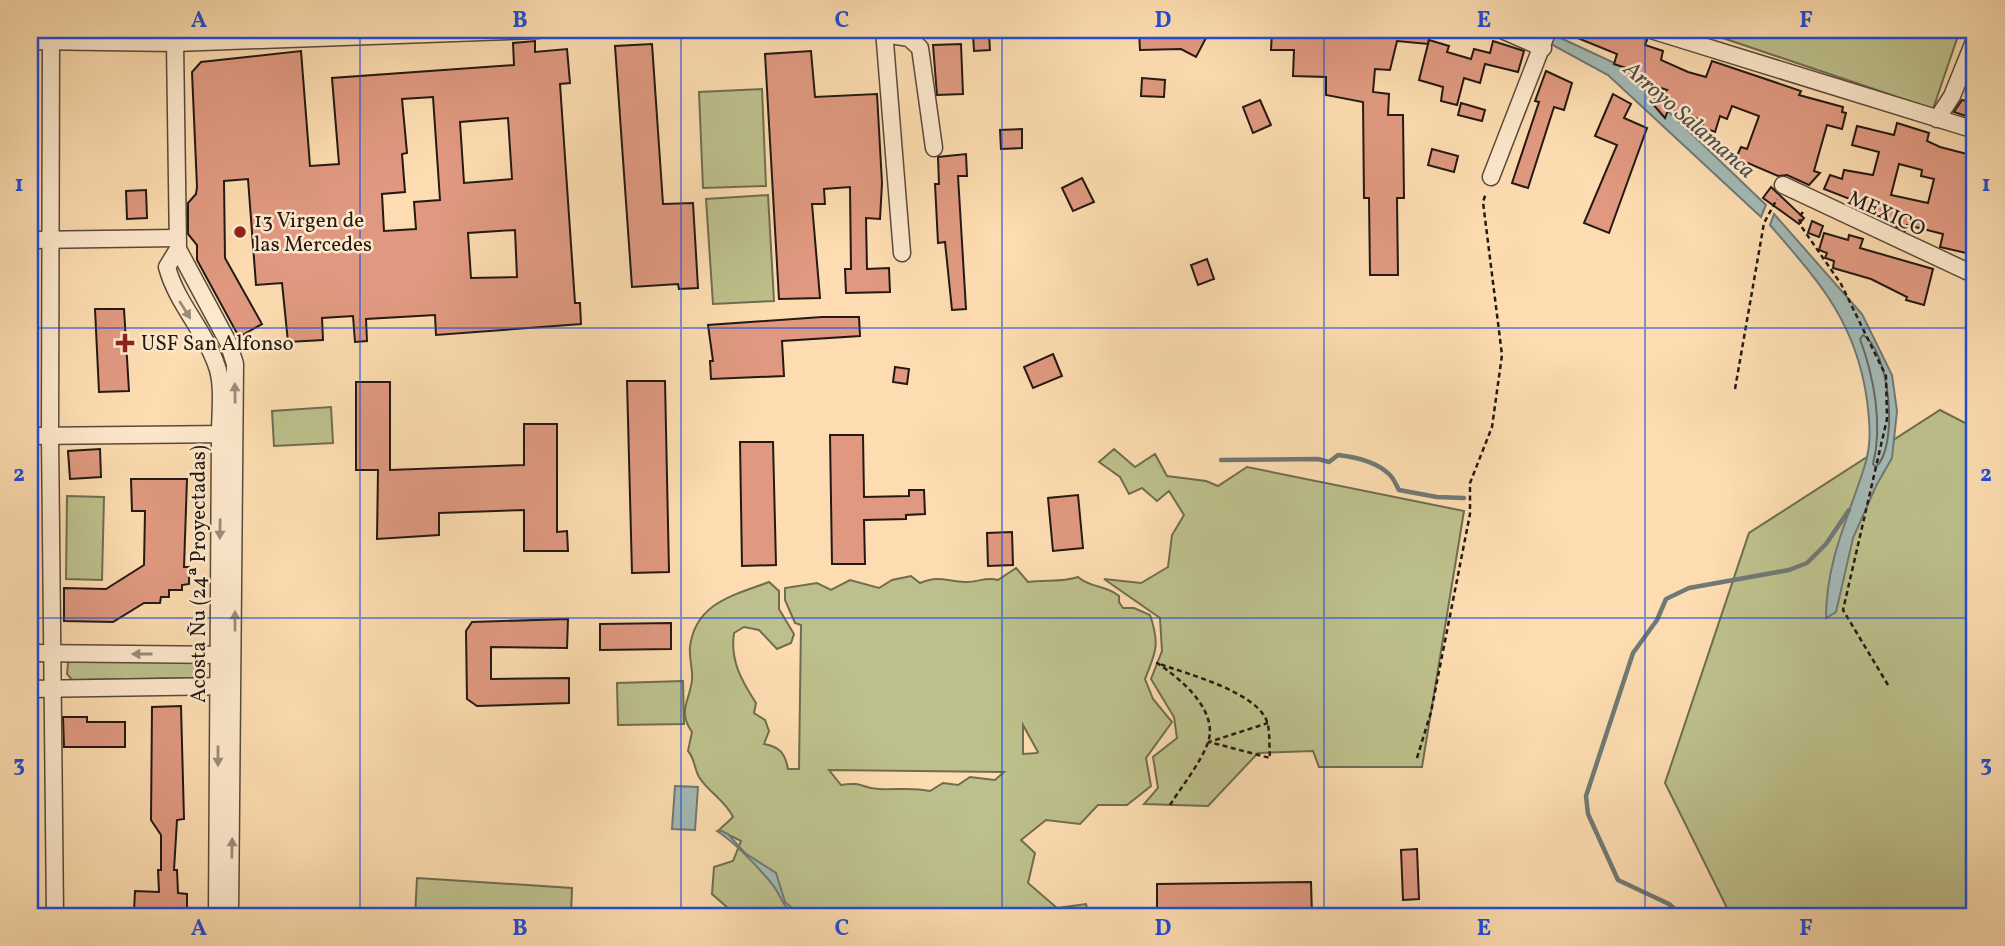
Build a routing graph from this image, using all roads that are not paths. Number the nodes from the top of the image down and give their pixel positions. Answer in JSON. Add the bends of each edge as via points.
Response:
{"nodes":[{"id":1,"x":538,"y":30,"type":"edge"},
{"id":2,"x":1502,"y":30,"type":"edge"},
{"id":3,"x":1548,"y":30,"type":"edge"},
{"id":4,"x":1651,"y":30,"type":"edge"},
{"id":5,"x":884,"y":32,"type":"edge"},
{"id":6,"x":226,"y":35,"type":"edge"},
{"id":7,"x":1684,"y":35,"type":"edge"},
{"id":8,"x":52,"y":36,"type":"edge"},
{"id":9,"x":1975,"y":39,"type":"edge"},
{"id":10,"x":30,"y":41,"type":"edge"},
{"id":11,"x":175,"y":43,"type":"junction"},
{"id":12,"x":1543,"y":48,"type":"junction"},
{"id":13,"x":1937,"y":119,"type":"junction"},
{"id":14,"x":1975,"y":130,"type":"edge"},
{"id":15,"x":934,"y":148,"type":"dead end"},
{"id":16,"x":1491,"y":177,"type":"road end"},
{"id":17,"x":1784,"y":186,"type":"road end"},
{"id":18,"x":30,"y":240,"type":"edge"},
{"id":19,"x":52,"y":240,"type":"junction"},
{"id":20,"x":177,"y":243,"type":"junction"},
{"id":21,"x":902,"y":253,"type":"dead end"},
{"id":22,"x":1975,"y":275,"type":"edge"},
{"id":23,"x":228,"y":434,"type":"junction"},
{"id":24,"x":30,"y":436,"type":"edge"},
{"id":25,"x":50,"y":436,"type":"junction"},
{"id":26,"x":30,"y":653,"type":"edge"},
{"id":27,"x":51,"y":653,"type":"junction"},
{"id":28,"x":226,"y":655,"type":"junction"},
{"id":29,"x":226,"y":686,"type":"junction"},
{"id":30,"x":52,"y":689,"type":"junction"},
{"id":31,"x":30,"y":690,"type":"edge"},
{"id":32,"x":224,"y":914,"type":"edge"},
{"id":33,"x":55,"y":916,"type":"edge"}],
"edges":[{"from":1,"to":6,"type":"street"},
{"from":2,"to":12,"type":"street"},
{"from":3,"to":12,"type":"street"},
{"from":4,"to":7,"type":"street"},
{"from":5,"to":15,"type":"street","via":[[909,38],[920,48]]},
{"from":5,"to":21,"type":"street"},
{"from":6,"to":11,"type":"street"},
{"from":7,"to":13,"type":"street"},
{"from":8,"to":10,"type":"street"},
{"from":8,"to":11,"type":"street"},
{"from":8,"to":19,"type":"street"},
{"from":9,"to":13,"type":"street","via":[[1952,96]]},
{"from":11,"to":20,"type":"street","name":"Acosta Ñu (24ª Proyectadas)"},
{"from":12,"to":16,"type":"street"},
{"from":13,"to":14,"type":"street"},
{"from":17,"to":22,"type":"street","name":"MEXICO"},
{"from":18,"to":19,"type":"street"},
{"from":19,"to":20,"type":"street"},
{"from":19,"to":25,"type":"street"},
{"from":23,"to":20,"type":"street","name":"Acosta Ñu (24ª Proyectadas)","one_way":true,"via":[[235,365],[228,342]]},
{"from":20,"to":23,"type":"street","name":"Acosta Ñu (24ª Proyectadas)","one_way":true,"via":[[167,267],[173,288],[218,367]]},
{"from":23,"to":25,"type":"street"},
{"from":23,"to":28,"type":"street","name":"Acosta Ñu (24ª Proyectadas)"},
{"from":24,"to":25,"type":"street"},
{"from":25,"to":27,"type":"street"},
{"from":26,"to":27,"type":"street"},
{"from":28,"to":27,"type":"street","one_way":true},
{"from":27,"to":30,"type":"street"},
{"from":28,"to":29,"type":"street","name":"Acosta Ñu (24ª Proyectadas)"},
{"from":29,"to":30,"type":"street"},
{"from":29,"to":32,"type":"street","name":"Acosta Ñu (24ª Proyectadas)"},
{"from":30,"to":31,"type":"street"},
{"from":30,"to":33,"type":"street"}]}
